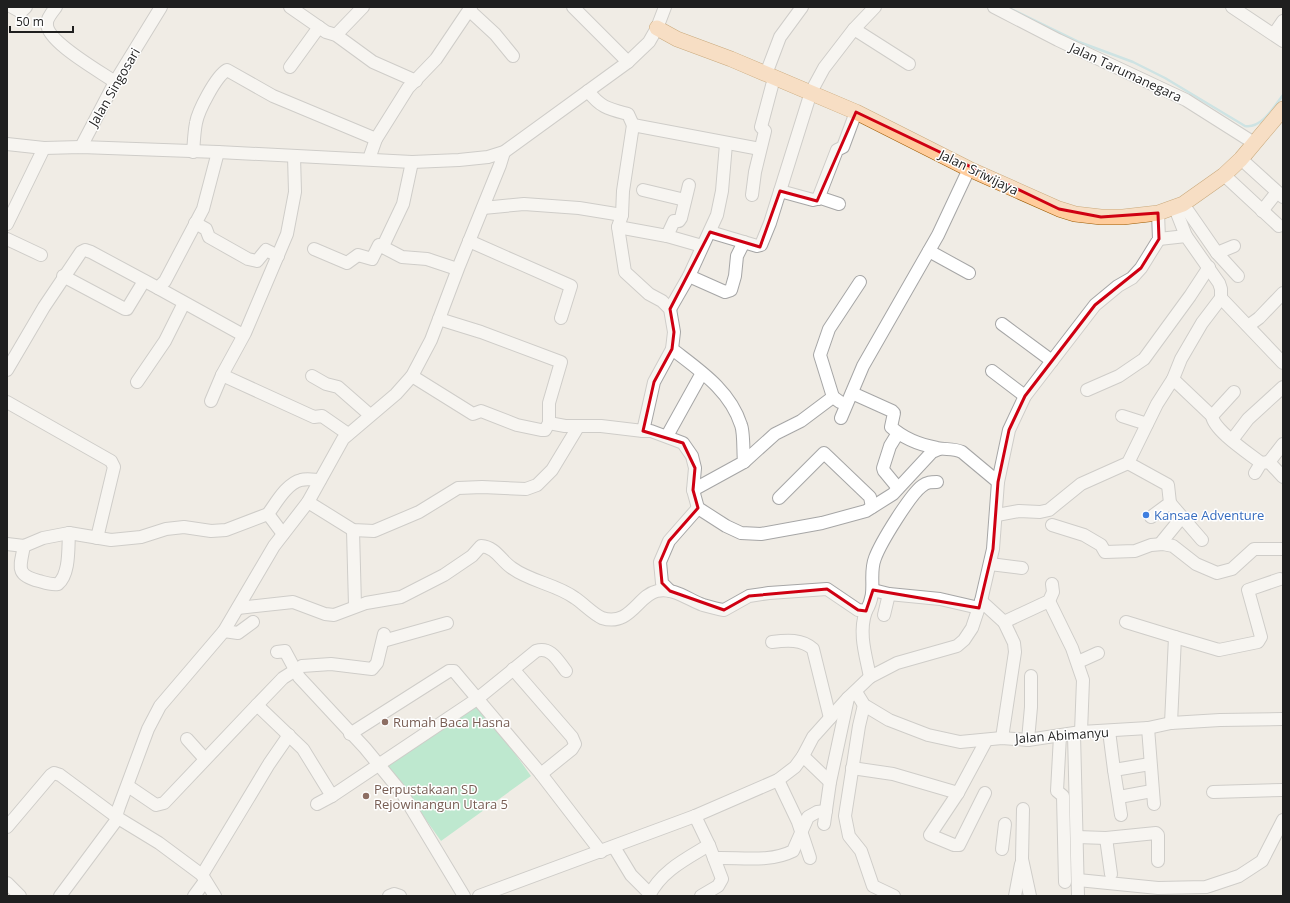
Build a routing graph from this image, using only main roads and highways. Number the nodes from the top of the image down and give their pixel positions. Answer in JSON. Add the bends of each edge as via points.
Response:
{"nodes":[{"id":1,"x":657,"y":28,"type":"road end"},
{"id":2,"x":1283,"y":109,"type":"edge"}],
"edges":[{"from":1,"to":2,"type":"main road","name":"Jalan Sriwijaya","via":[[676,39],[856,112],[1046,204],[1075,214],[1158,225],[1179,206],[1224,175],[1241,159]]}]}
